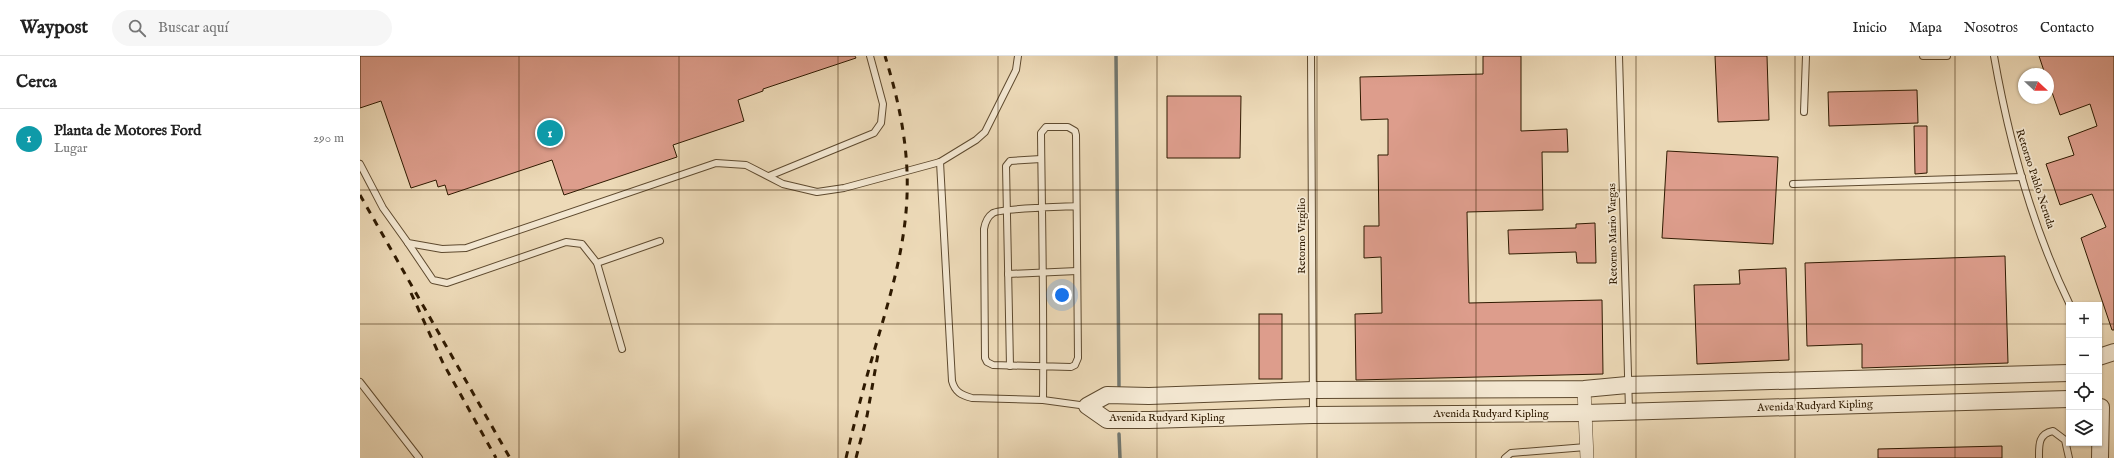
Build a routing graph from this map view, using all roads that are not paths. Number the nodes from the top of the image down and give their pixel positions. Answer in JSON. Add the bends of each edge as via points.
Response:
{"nodes":[{"id":1,"x":870,"y":56,"type":"edge"},
{"id":2,"x":1018,"y":56,"type":"edge"},
{"id":3,"x":1312,"y":56,"type":"edge"},
{"id":4,"x":1619,"y":56,"type":"edge"},
{"id":5,"x":1806,"y":56,"type":"edge"},
{"id":6,"x":1923,"y":56,"type":"edge"},
{"id":7,"x":1947,"y":56,"type":"edge"},
{"id":8,"x":1994,"y":56,"type":"edge"},
{"id":9,"x":1804,"y":112,"type":"dead end"},
{"id":10,"x":1041,"y":159,"type":"junction"},
{"id":11,"x":940,"y":162,"type":"junction"},
{"id":12,"x":360,"y":164,"type":"edge"},
{"id":13,"x":769,"y":176,"type":"junction"},
{"id":14,"x":2022,"y":178,"type":"junction"},
{"id":15,"x":1794,"y":184,"type":"dead end"},
{"id":16,"x":1076,"y":206,"type":"junction"},
{"id":17,"x":1041,"y":208,"type":"junction"},
{"id":18,"x":1007,"y":211,"type":"junction"},
{"id":19,"x":660,"y":241,"type":"dead end"},
{"id":20,"x":408,"y":243,"type":"junction"},
{"id":21,"x":597,"y":263,"type":"junction"},
{"id":22,"x":1077,"y":271,"type":"junction"},
{"id":23,"x":1008,"y":274,"type":"junction"},
{"id":24,"x":1042,"y":274,"type":"junction"},
{"id":25,"x":2069,"y":302,"type":"edge"},
{"id":26,"x":622,"y":348,"type":"dead end"},
{"id":27,"x":2114,"y":352,"type":"edge"},
{"id":28,"x":2102,"y":357,"type":"edge"},
{"id":29,"x":1010,"y":366,"type":"junction"},
{"id":30,"x":1043,"y":366,"type":"junction"},
{"id":31,"x":2066,"y":373,"type":"edge"},
{"id":32,"x":360,"y":382,"type":"edge"},
{"id":33,"x":1627,"y":385,"type":"junction"},
{"id":34,"x":1584,"y":389,"type":"junction"},
{"id":35,"x":1313,"y":390,"type":"junction"},
{"id":36,"x":1149,"y":396,"type":"junction"},
{"id":37,"x":2066,"y":399,"type":"edge"},
{"id":38,"x":1043,"y":400,"type":"junction"},
{"id":39,"x":1087,"y":406,"type":"junction"},
{"id":40,"x":2105,"y":408,"type":"edge"},
{"id":41,"x":1629,"y":412,"type":"junction"},
{"id":42,"x":1585,"y":413,"type":"junction"},
{"id":43,"x":1313,"y":415,"type":"junction"},
{"id":44,"x":1149,"y":420,"type":"junction"},
{"id":45,"x":1586,"y":452,"type":"edge"},
{"id":46,"x":419,"y":458,"type":"edge"},
{"id":47,"x":1505,"y":458,"type":"edge"},
{"id":48,"x":2039,"y":458,"type":"edge"},
{"id":49,"x":2069,"y":458,"type":"edge"},
{"id":50,"x":2100,"y":458,"type":"edge"}],
"edges":[{"from":1,"to":13,"type":"lane","via":[[883,104],[881,124],[874,133]]},
{"from":2,"to":11,"type":"lane","via":[[1016,70],[985,132]]},
{"from":3,"to":35,"type":"lane","name":"Retorno Virgilio"},
{"from":4,"to":33,"type":"lane","name":"Retorno Mario Vargas"},
{"from":5,"to":9,"type":"lane"},
{"from":6,"to":7,"type":"lane"},
{"from":8,"to":14,"type":"lane","name":"Retorno Pablo Neruda","via":[[2004,116]]},
{"from":10,"to":16,"type":"lane","via":[[1043,128],[1068,127],[1075,131]]},
{"from":10,"to":17,"type":"lane"},
{"from":10,"to":18,"type":"lane","via":[[1010,161],[1007,164]]},
{"from":11,"to":13,"type":"lane","via":[[844,188],[817,192],[783,184]]},
{"from":11,"to":38,"type":"lane","via":[[954,389],[961,396],[972,398]]},
{"from":12,"to":20,"type":"lane","via":[[383,208]]},
{"from":13,"to":20,"type":"lane","via":[[746,165],[716,163],[466,248],[442,249]]},
{"from":14,"to":15,"type":"lane"},
{"from":14,"to":25,"type":"lane","name":"Retorno Pablo Neruda"},
{"from":16,"to":17,"type":"lane"},
{"from":16,"to":22,"type":"lane"},
{"from":17,"to":18,"type":"lane"},
{"from":17,"to":24,"type":"lane"},
{"from":18,"to":23,"type":"lane"},
{"from":18,"to":29,"type":"lane","via":[[994,212],[985,221],[985,358],[993,365]]},
{"from":19,"to":21,"type":"lane"},
{"from":20,"to":21,"type":"lane","via":[[432,280],[447,283],[566,242],[582,244]]},
{"from":21,"to":26,"type":"lane"},
{"from":22,"to":24,"type":"lane"},
{"from":22,"to":30,"type":"lane","via":[[1077,362],[1071,367]]},
{"from":23,"to":24,"type":"lane"},
{"from":23,"to":29,"type":"lane"},
{"from":24,"to":30,"type":"lane"},
{"from":27,"to":28,"type":"street"},
{"from":29,"to":30,"type":"lane"},
{"from":30,"to":38,"type":"lane"},
{"from":31,"to":33,"type":"street","name":"Avenida Rudyard Kipling"},
{"from":32,"to":46,"type":"lane"},
{"from":33,"to":34,"type":"street","name":"Avenida Rudyard Kipling"},
{"from":33,"to":41,"type":"lane","name":"Retorno Mario Vargas"},
{"from":34,"to":35,"type":"street","name":"Avenida Rudyard Kipling"},
{"from":34,"to":42,"type":"street"},
{"from":35,"to":36,"type":"street","name":"Avenida Rudyard Kipling"},
{"from":35,"to":43,"type":"lane","name":"Retorno Virgilio"},
{"from":36,"to":39,"type":"street","name":"Avenida Rudyard Kipling","via":[[1107,395]]},
{"from":36,"to":44,"type":"street"},
{"from":37,"to":41,"type":"street","name":"Avenida Rudyard Kipling"},
{"from":38,"to":39,"type":"lane"},
{"from":39,"to":44,"type":"street","name":"Avenida Rudyard Kipling","via":[[1107,420]]},
{"from":40,"to":50,"type":"street"},
{"from":41,"to":42,"type":"street","name":"Avenida Rudyard Kipling"},
{"from":42,"to":43,"type":"street","name":"Avenida Rudyard Kipling"},
{"from":42,"to":45,"type":"street"},
{"from":43,"to":44,"type":"street","name":"Avenida Rudyard Kipling"},
{"from":45,"to":47,"type":"lane","via":[[1511,453]]},
{"from":48,"to":49,"type":"lane","via":[[2040,439],[2043,434],[2053,431],[2064,440]]}]}
